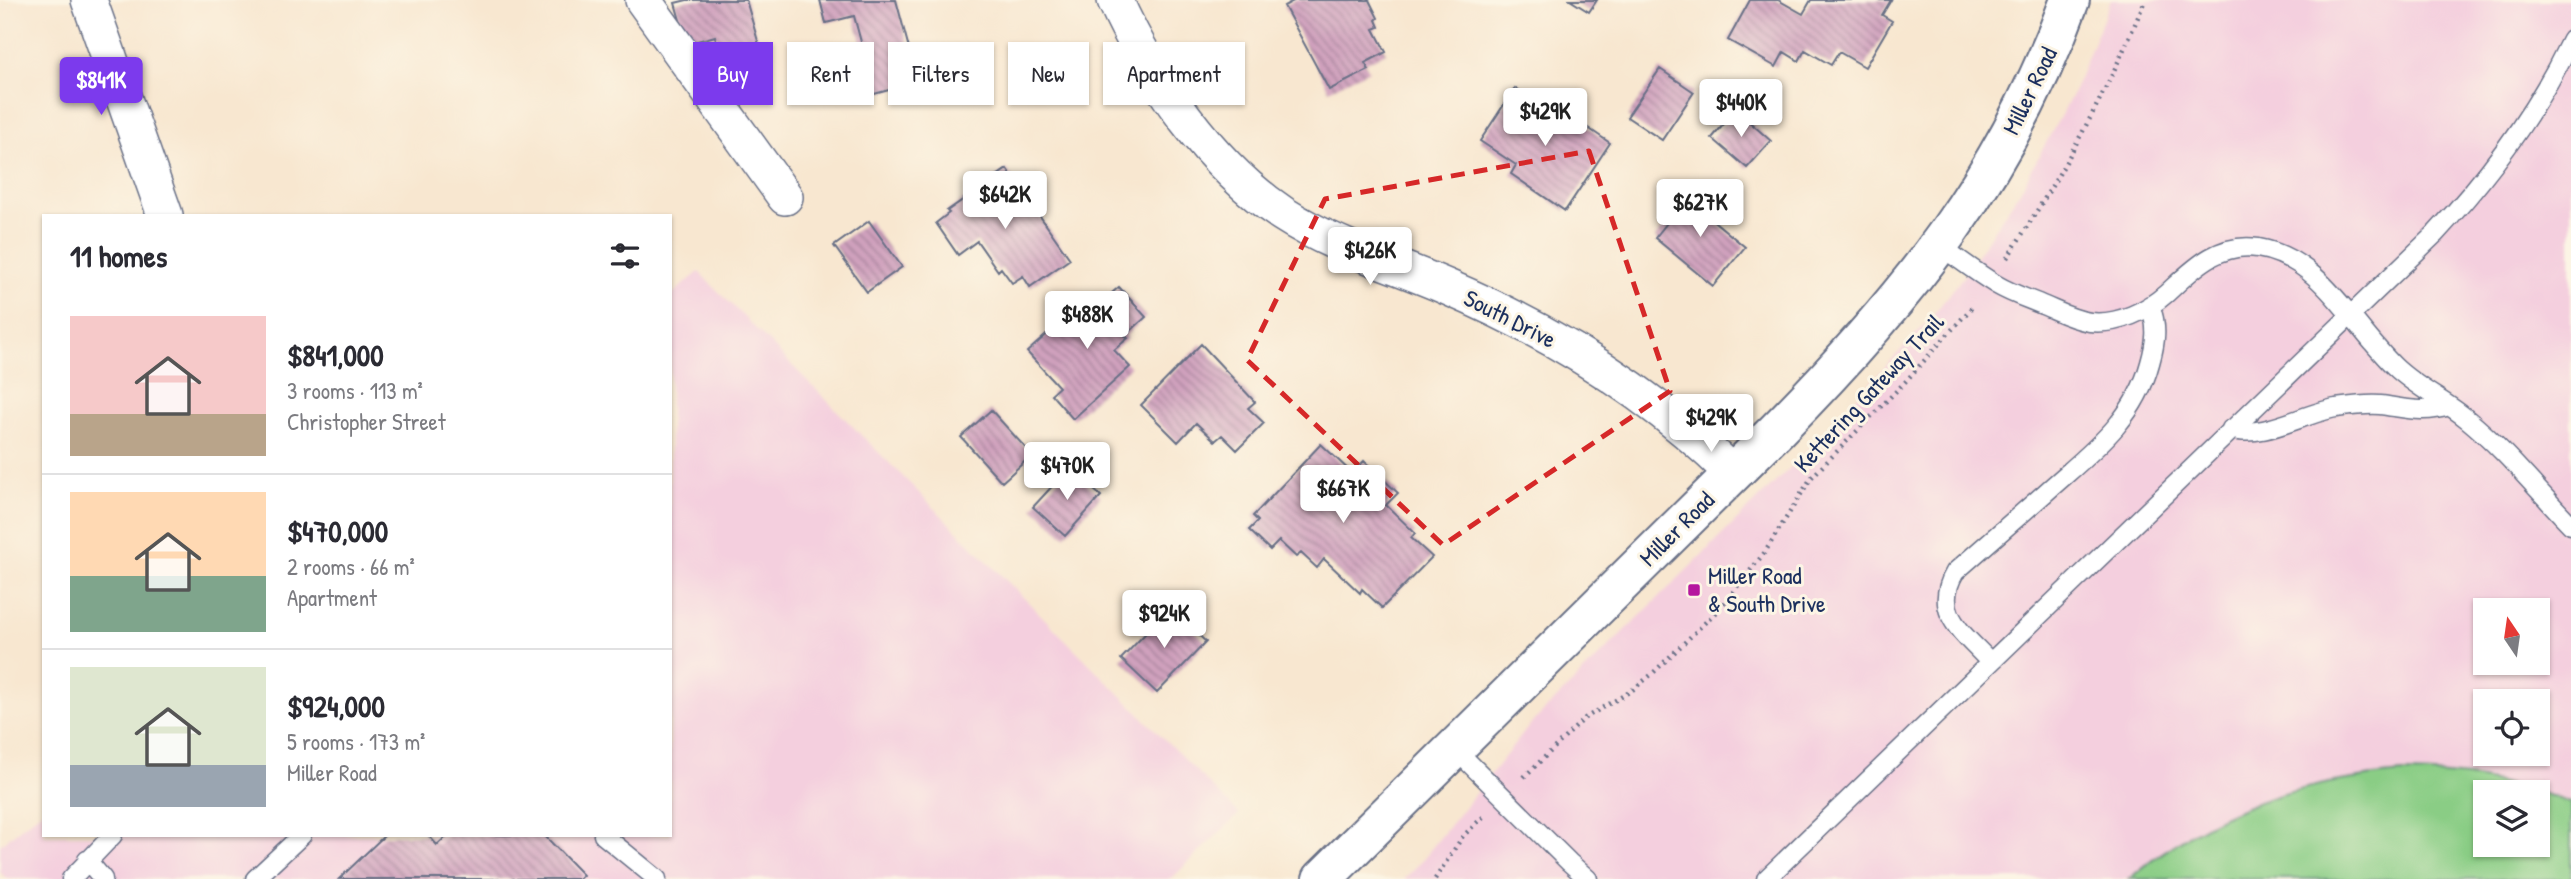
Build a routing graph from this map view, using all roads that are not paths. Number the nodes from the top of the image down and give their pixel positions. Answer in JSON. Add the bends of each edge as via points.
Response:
{"nodes":[{"id":1,"x":89,"y":0,"type":"edge"},
{"id":2,"x":643,"y":0,"type":"edge"},
{"id":3,"x":1115,"y":0,"type":"edge"},
{"id":4,"x":2070,"y":0,"type":"edge"},
{"id":5,"x":2571,"y":40,"type":"edge"},
{"id":6,"x":785,"y":197,"type":"dead end"},
{"id":7,"x":165,"y":214,"type":"edge"},
{"id":8,"x":1940,"y":246,"type":"junction"},
{"id":9,"x":2150,"y":305,"type":"junction"},
{"id":10,"x":2350,"y":316,"type":"junction"},
{"id":11,"x":2449,"y":406,"type":"junction"},
{"id":12,"x":2231,"y":429,"type":"junction"},
{"id":13,"x":1733,"y":474,"type":"junction"},
{"id":14,"x":2571,"y":525,"type":"edge"},
{"id":15,"x":1990,"y":662,"type":"junction"},
{"id":16,"x":1454,"y":748,"type":"junction"},
{"id":17,"x":111,"y":837,"type":"edge"},
{"id":18,"x":300,"y":837,"type":"edge"},
{"id":19,"x":605,"y":837,"type":"edge"},
{"id":20,"x":87,"y":860,"type":"junction"},
{"id":21,"x":71,"y":879,"type":"edge"},
{"id":22,"x":103,"y":879,"type":"edge"},
{"id":23,"x":255,"y":879,"type":"edge"},
{"id":24,"x":657,"y":879,"type":"edge"},
{"id":25,"x":1322,"y":879,"type":"edge"},
{"id":26,"x":1588,"y":879,"type":"edge"},
{"id":27,"x":1766,"y":879,"type":"edge"}],
"edges":[{"from":1,"to":7,"type":"street"},
{"from":2,"to":6,"type":"street"},
{"from":3,"to":13,"type":"street","name":"South Drive","via":[[1181,113],[1261,197],[1319,234],[1448,287],[1552,339],[1664,412]]},
{"from":4,"to":8,"type":"main road","name":"Miller Road","via":[[2015,123]]},
{"from":5,"to":10,"type":"lane","via":[[2523,127],[2482,182]]},
{"from":8,"to":9,"type":"lane","via":[[1996,284],[2072,317],[2104,322]]},
{"from":8,"to":13,"type":"main road","name":"Miller Road","via":[[1871,331]]},
{"from":9,"to":10,"type":"lane","via":[[2201,262],[2246,247],[2298,263]]},
{"from":9,"to":15,"type":"lane","via":[[2156,338],[2131,410],[2105,440],[1955,572],[1948,584],[1948,613]]},
{"from":10,"to":11,"type":"lane","via":[[2396,368]]},
{"from":10,"to":12,"type":"lane"},
{"from":11,"to":12,"type":"lane","via":[[2420,412],[2348,406],[2255,432]]},
{"from":11,"to":14,"type":"lane","via":[[2483,433]]},
{"from":12,"to":15,"type":"lane"},
{"from":13,"to":16,"type":"main road","name":"Miller Road"},
{"from":15,"to":27,"type":"lane"},
{"from":16,"to":25,"type":"main road","name":"Miller Road"},
{"from":16,"to":26,"type":"lane"},
{"from":17,"to":20,"type":"lane"},
{"from":18,"to":23,"type":"lane"},
{"from":19,"to":24,"type":"lane"},
{"from":20,"to":21,"type":"lane"},
{"from":20,"to":22,"type":"lane"}]}
